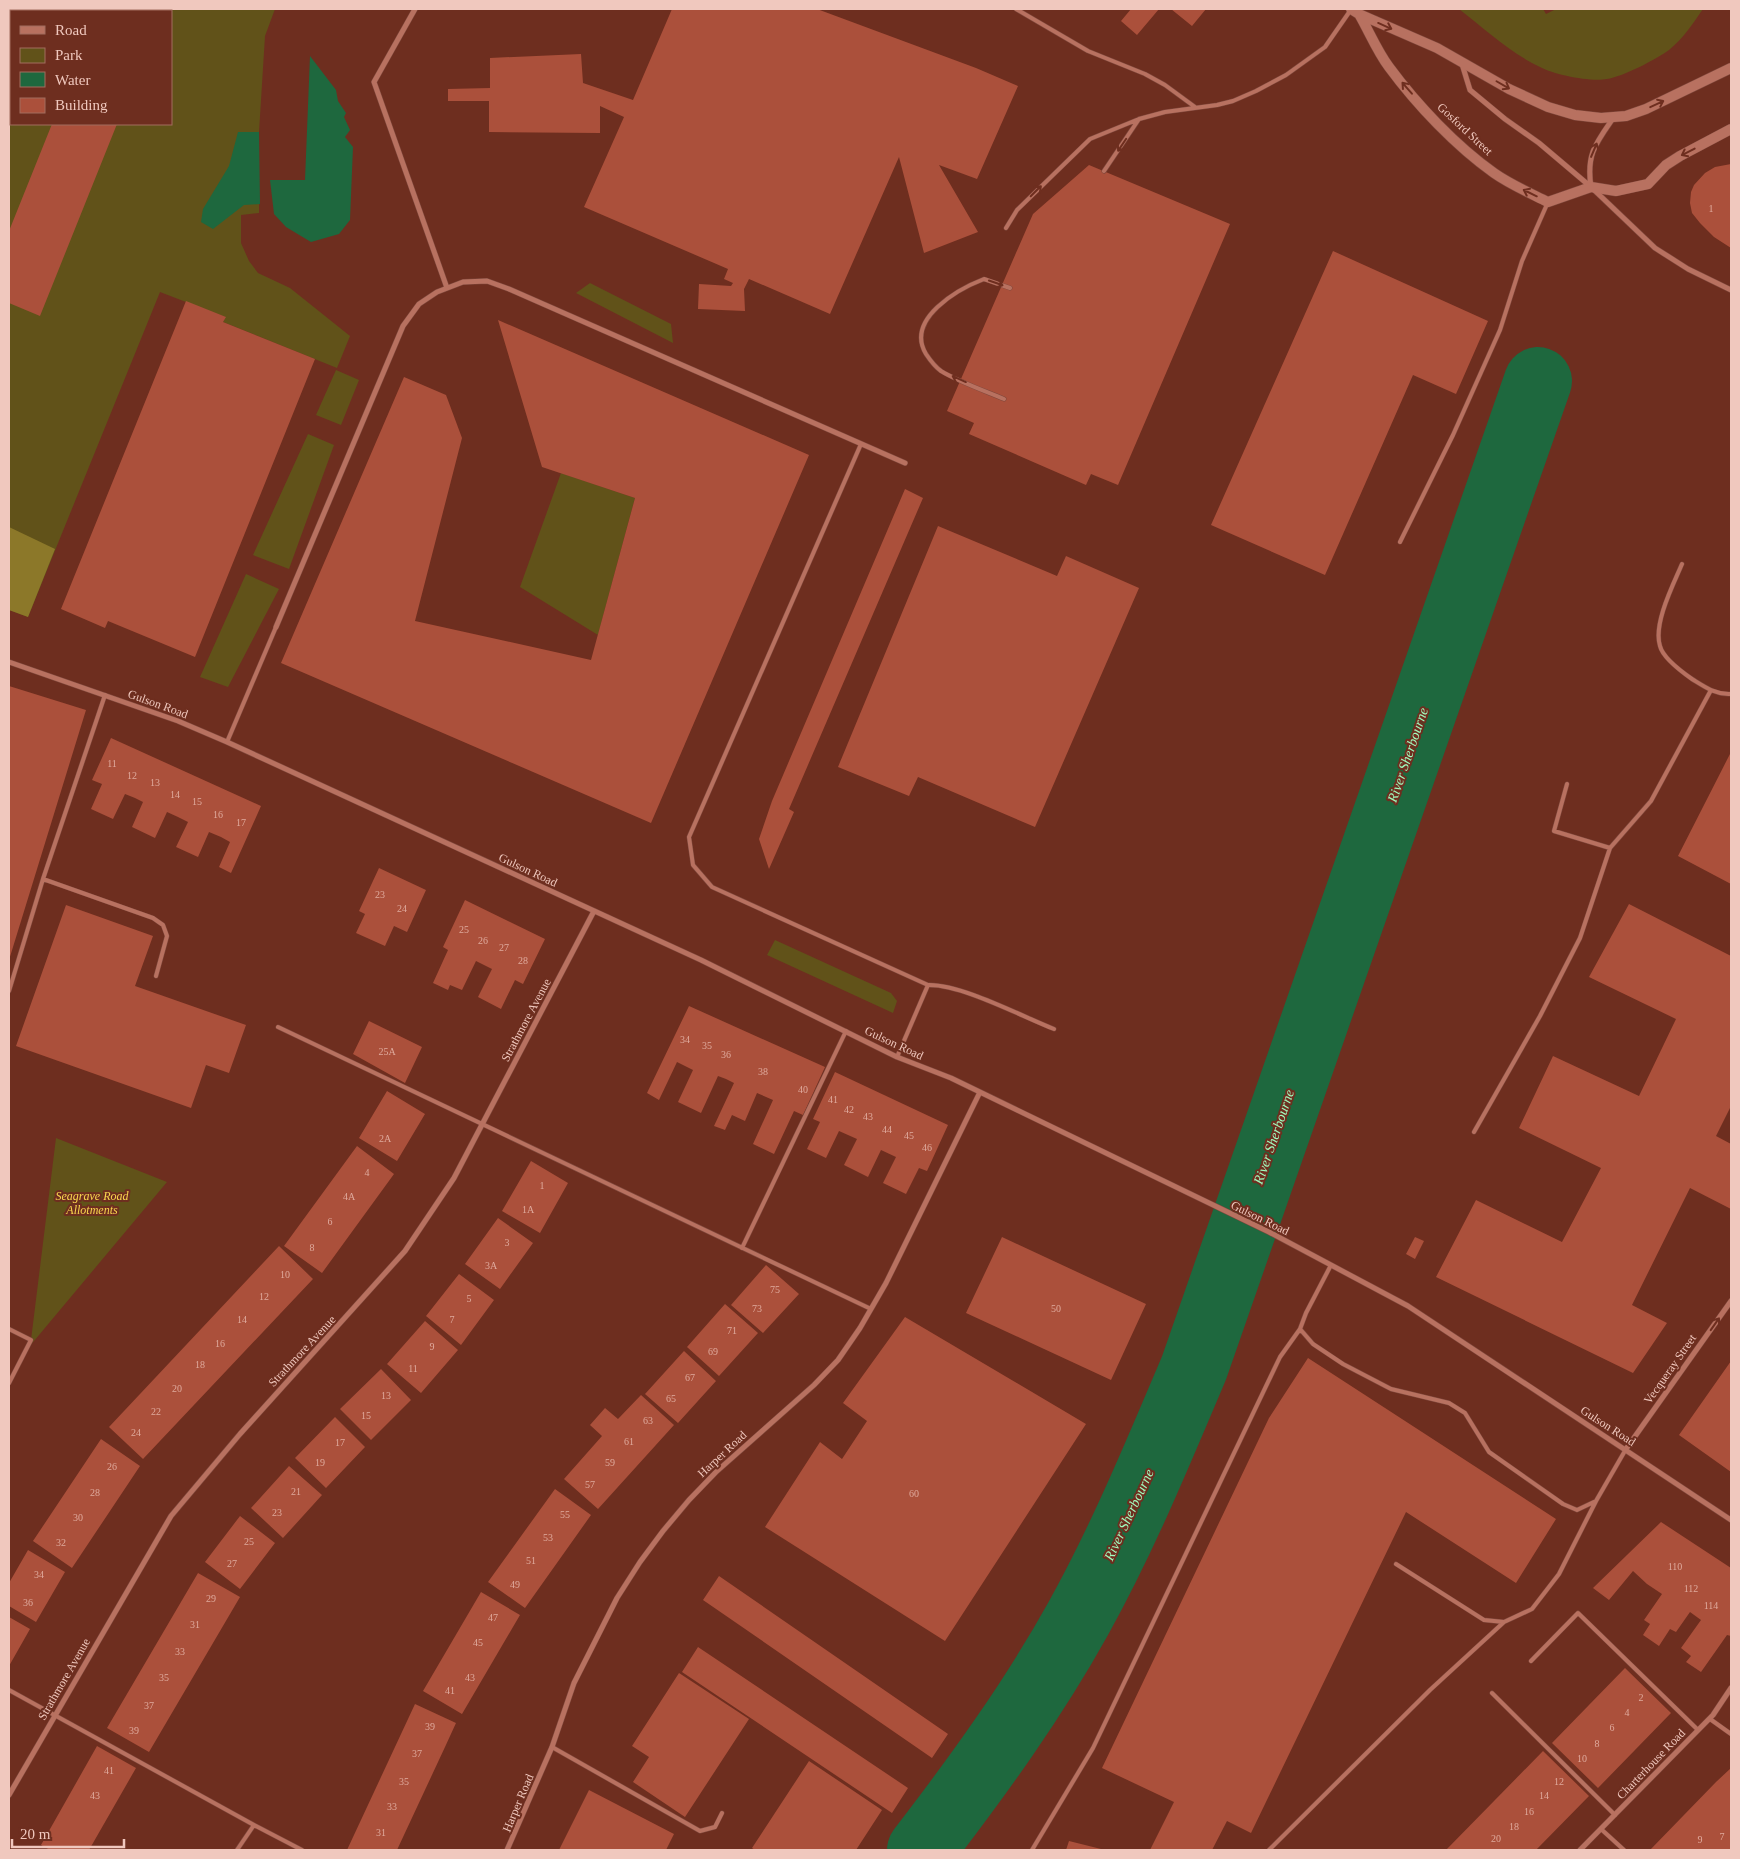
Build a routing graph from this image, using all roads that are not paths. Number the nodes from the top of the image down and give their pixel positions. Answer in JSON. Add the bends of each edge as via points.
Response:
{"nodes":[{"id":1,"x":415,"y":9,"type":"edge"},
{"id":2,"x":1016,"y":9,"type":"edge"},
{"id":3,"x":1354,"y":11,"type":"edge"},
{"id":4,"x":1461,"y":61,"type":"junction"},
{"id":5,"x":1731,"y":68,"type":"edge"},
{"id":6,"x":1195,"y":108,"type":"junction"},
{"id":7,"x":1614,"y":117,"type":"junction"},
{"id":8,"x":1139,"y":119,"type":"junction"},
{"id":9,"x":1731,"y":129,"type":"edge"},
{"id":10,"x":1104,"y":171,"type":"dead end"},
{"id":11,"x":1591,"y":188,"type":"junction"},
{"id":12,"x":1548,"y":202,"type":"junction"},
{"id":13,"x":1006,"y":228,"type":"dead end"},
{"id":14,"x":447,"y":288,"type":"junction"},
{"id":15,"x":1010,"y":288,"type":"dead end"},
{"id":16,"x":1731,"y":290,"type":"edge"},
{"id":17,"x":1004,"y":399,"type":"dead end"},
{"id":18,"x":861,"y":444,"type":"junction"},
{"id":19,"x":905,"y":463,"type":"dead end"},
{"id":20,"x":1400,"y":542,"type":"dead end"},
{"id":21,"x":1682,"y":564,"type":"dead end"},
{"id":22,"x":276,"y":627,"type":"joint"},
{"id":23,"x":9,"y":662,"type":"edge"},
{"id":24,"x":1711,"y":690,"type":"junction"},
{"id":25,"x":1731,"y":694,"type":"edge"},
{"id":26,"x":105,"y":695,"type":"junction"},
{"id":27,"x":227,"y":742,"type":"junction"},
{"id":28,"x":1567,"y":784,"type":"dead end"},
{"id":29,"x":1610,"y":848,"type":"junction"},
{"id":30,"x":43,"y":879,"type":"junction"},
{"id":31,"x":594,"y":911,"type":"junction"},
{"id":32,"x":156,"y":976,"type":"dead end"},
{"id":33,"x":928,"y":985,"type":"junction"},
{"id":34,"x":9,"y":991,"type":"edge"},
{"id":35,"x":278,"y":1027,"type":"dead end"},
{"id":36,"x":1054,"y":1029,"type":"dead end"},
{"id":37,"x":846,"y":1031,"type":"junction"},
{"id":38,"x":897,"y":1056,"type":"junction"},
{"id":39,"x":980,"y":1092,"type":"junction"},
{"id":40,"x":483,"y":1125,"type":"junction"},
{"id":41,"x":1474,"y":1132,"type":"dead end"},
{"id":42,"x":742,"y":1248,"type":"junction"},
{"id":43,"x":1331,"y":1265,"type":"junction"},
{"id":44,"x":1731,"y":1300,"type":"edge"},
{"id":45,"x":872,"y":1309,"type":"junction"},
{"id":46,"x":9,"y":1329,"type":"edge"},
{"id":47,"x":1300,"y":1329,"type":"junction"},
{"id":48,"x":9,"y":1383,"type":"edge"},
{"id":49,"x":1626,"y":1449,"type":"junction"},
{"id":50,"x":1596,"y":1502,"type":"junction"},
{"id":51,"x":1731,"y":1520,"type":"edge"},
{"id":52,"x":1396,"y":1564,"type":"dead end"},
{"id":53,"x":1504,"y":1622,"type":"junction"},
{"id":54,"x":1531,"y":1660,"type":"dead end"},
{"id":55,"x":1731,"y":1688,"type":"edge"},
{"id":56,"x":9,"y":1690,"type":"edge"},
{"id":57,"x":1492,"y":1693,"type":"dead end"},
{"id":58,"x":55,"y":1715,"type":"junction"},
{"id":59,"x":1710,"y":1718,"type":"junction"},
{"id":60,"x":1698,"y":1730,"type":"junction"},
{"id":61,"x":1731,"y":1734,"type":"edge"},
{"id":62,"x":552,"y":1746,"type":"junction"},
{"id":63,"x":9,"y":1795,"type":"edge"},
{"id":64,"x":722,"y":1813,"type":"dead end"},
{"id":65,"x":1615,"y":1815,"type":"junction"},
{"id":66,"x":254,"y":1825,"type":"junction"},
{"id":67,"x":1601,"y":1829,"type":"junction"},
{"id":68,"x":237,"y":1850,"type":"edge"},
{"id":69,"x":302,"y":1850,"type":"edge"},
{"id":70,"x":507,"y":1850,"type":"edge"},
{"id":71,"x":1032,"y":1850,"type":"edge"},
{"id":72,"x":1269,"y":1850,"type":"edge"},
{"id":73,"x":1580,"y":1850,"type":"edge"},
{"id":74,"x":1624,"y":1850,"type":"edge"}],
"edges":[{"from":1,"to":14,"type":"street","via":[[374,82]]},
{"from":2,"to":6,"type":"lane","via":[[1088,51],[1146,74]]},
{"from":3,"to":4,"type":"street","one_way":true},
{"from":3,"to":6,"type":"lane","via":[[1325,47],[1286,76],[1233,101]]},
{"from":12,"to":3,"type":"street","name":"Gosford Street","one_way":true,"via":[[1493,172],[1440,125],[1388,66]]},
{"from":4,"to":7,"type":"street","one_way":true,"via":[[1548,107],[1575,115]]},
{"from":4,"to":11,"type":"street","via":[[1470,90]]},
{"from":7,"to":5,"type":"street","one_way":true,"via":[[1646,109]]},
{"from":6,"to":8,"type":"lane"},
{"from":11,"to":7,"type":"street","one_way":true,"via":[[1591,154]]},
{"from":8,"to":10,"type":"lane","one_way":true},
{"from":13,"to":8,"type":"lane","one_way":true,"via":[[1017,210],[1090,139]]},
{"from":9,"to":11,"type":"street","one_way":true,"via":[[1666,165],[1648,184],[1616,191]]},
{"from":11,"to":12,"type":"street"},
{"from":11,"to":16,"type":"street","via":[[1655,248]]},
{"from":12,"to":20,"type":"lane","via":[[1522,261],[1500,330]]},
{"from":14,"to":18,"type":"street","via":[[463,282],[487,281],[510,289]]},
{"from":14,"to":22,"type":"street","via":[[419,304],[403,326]]},
{"from":17,"to":15,"type":"lane","one_way":true,"via":[[941,371],[923,349],[921,335],[935,308],[969,285],[984,279]]},
{"from":18,"to":19,"type":"street"},
{"from":18,"to":33,"type":"lane","via":[[689,837],[693,865],[712,887]]},
{"from":21,"to":24,"type":"lane","via":[[1659,624],[1660,646],[1678,670]]},
{"from":22,"to":27,"type":"lane"},
{"from":23,"to":26,"type":"street","name":"Gulson Road"},
{"from":24,"to":25,"type":"lane"},
{"from":24,"to":29,"type":"lane","via":[[1651,801]]},
{"from":26,"to":27,"type":"street","name":"Gulson Road"},
{"from":26,"to":30,"type":"lane"},
{"from":27,"to":31,"type":"street","name":"Gulson Road"},
{"from":28,"to":29,"type":"lane","via":[[1554,831]]},
{"from":29,"to":41,"type":"lane","via":[[1580,938]]},
{"from":30,"to":32,"type":"lane","via":[[153,918],[163,925],[167,936]]},
{"from":30,"to":34,"type":"lane"},
{"from":31,"to":37,"type":"street","name":"Gulson Road"},
{"from":31,"to":40,"type":"street","name":"Strathmore Avenue"},
{"from":33,"to":36,"type":"lane","via":[[950,987]]},
{"from":33,"to":38,"type":"lane"},
{"from":35,"to":40,"type":"lane"},
{"from":37,"to":38,"type":"street","name":"Gulson Road"},
{"from":37,"to":42,"type":"lane"},
{"from":38,"to":39,"type":"street","name":"Gulson Road"},
{"from":39,"to":43,"type":"street","name":"Gulson Road"},
{"from":39,"to":45,"type":"street","name":"Harper Road"},
{"from":40,"to":42,"type":"lane"},
{"from":40,"to":58,"type":"street","name":"Strathmore Avenue","via":[[454,1178],[405,1251],[240,1434],[171,1516]]},
{"from":42,"to":45,"type":"lane"},
{"from":43,"to":47,"type":"lane"},
{"from":43,"to":49,"type":"street","name":"Gulson Road","via":[[1408,1306]]},
{"from":49,"to":44,"type":"street","name":"Vecqueray Street","one_way":true},
{"from":45,"to":62,"type":"street","name":"Harper Road","via":[[838,1360],[716,1472],[645,1554],[617,1598],[574,1683]]},
{"from":46,"to":48,"type":"lane","via":[[31,1340]]},
{"from":47,"to":50,"type":"lane","via":[[1313,1344],[1391,1389],[1449,1403],[1465,1413],[1489,1452],[1563,1504],[1577,1510]]},
{"from":47,"to":71,"type":"lane","via":[[1280,1357],[1093,1748]]},
{"from":49,"to":50,"type":"lane"},
{"from":49,"to":51,"type":"street","name":"Gulson Road"},
{"from":50,"to":53,"type":"lane","via":[[1559,1574],[1532,1609]]},
{"from":52,"to":53,"type":"lane","via":[[1484,1620]]},
{"from":53,"to":72,"type":"lane","via":[[1430,1690]]},
{"from":54,"to":60,"type":"lane","via":[[1578,1613]]},
{"from":55,"to":59,"type":"street","name":"Charterhouse Road"},
{"from":56,"to":58,"type":"lane"},
{"from":57,"to":65,"type":"lane"},
{"from":58,"to":63,"type":"street","name":"Strathmore Avenue"},
{"from":58,"to":66,"type":"lane"},
{"from":59,"to":60,"type":"street","name":"Charterhouse Road"},
{"from":59,"to":61,"type":"lane"},
{"from":60,"to":65,"type":"street","name":"Charterhouse Road"},
{"from":62,"to":64,"type":"lane","via":[[700,1831],[715,1827]]},
{"from":62,"to":70,"type":"street","name":"Harper Road"},
{"from":65,"to":67,"type":"street","name":"Charterhouse Road"},
{"from":66,"to":68,"type":"lane"},
{"from":66,"to":69,"type":"lane"},
{"from":67,"to":73,"type":"street","name":"Charterhouse Road"},
{"from":67,"to":74,"type":"lane"}]}
